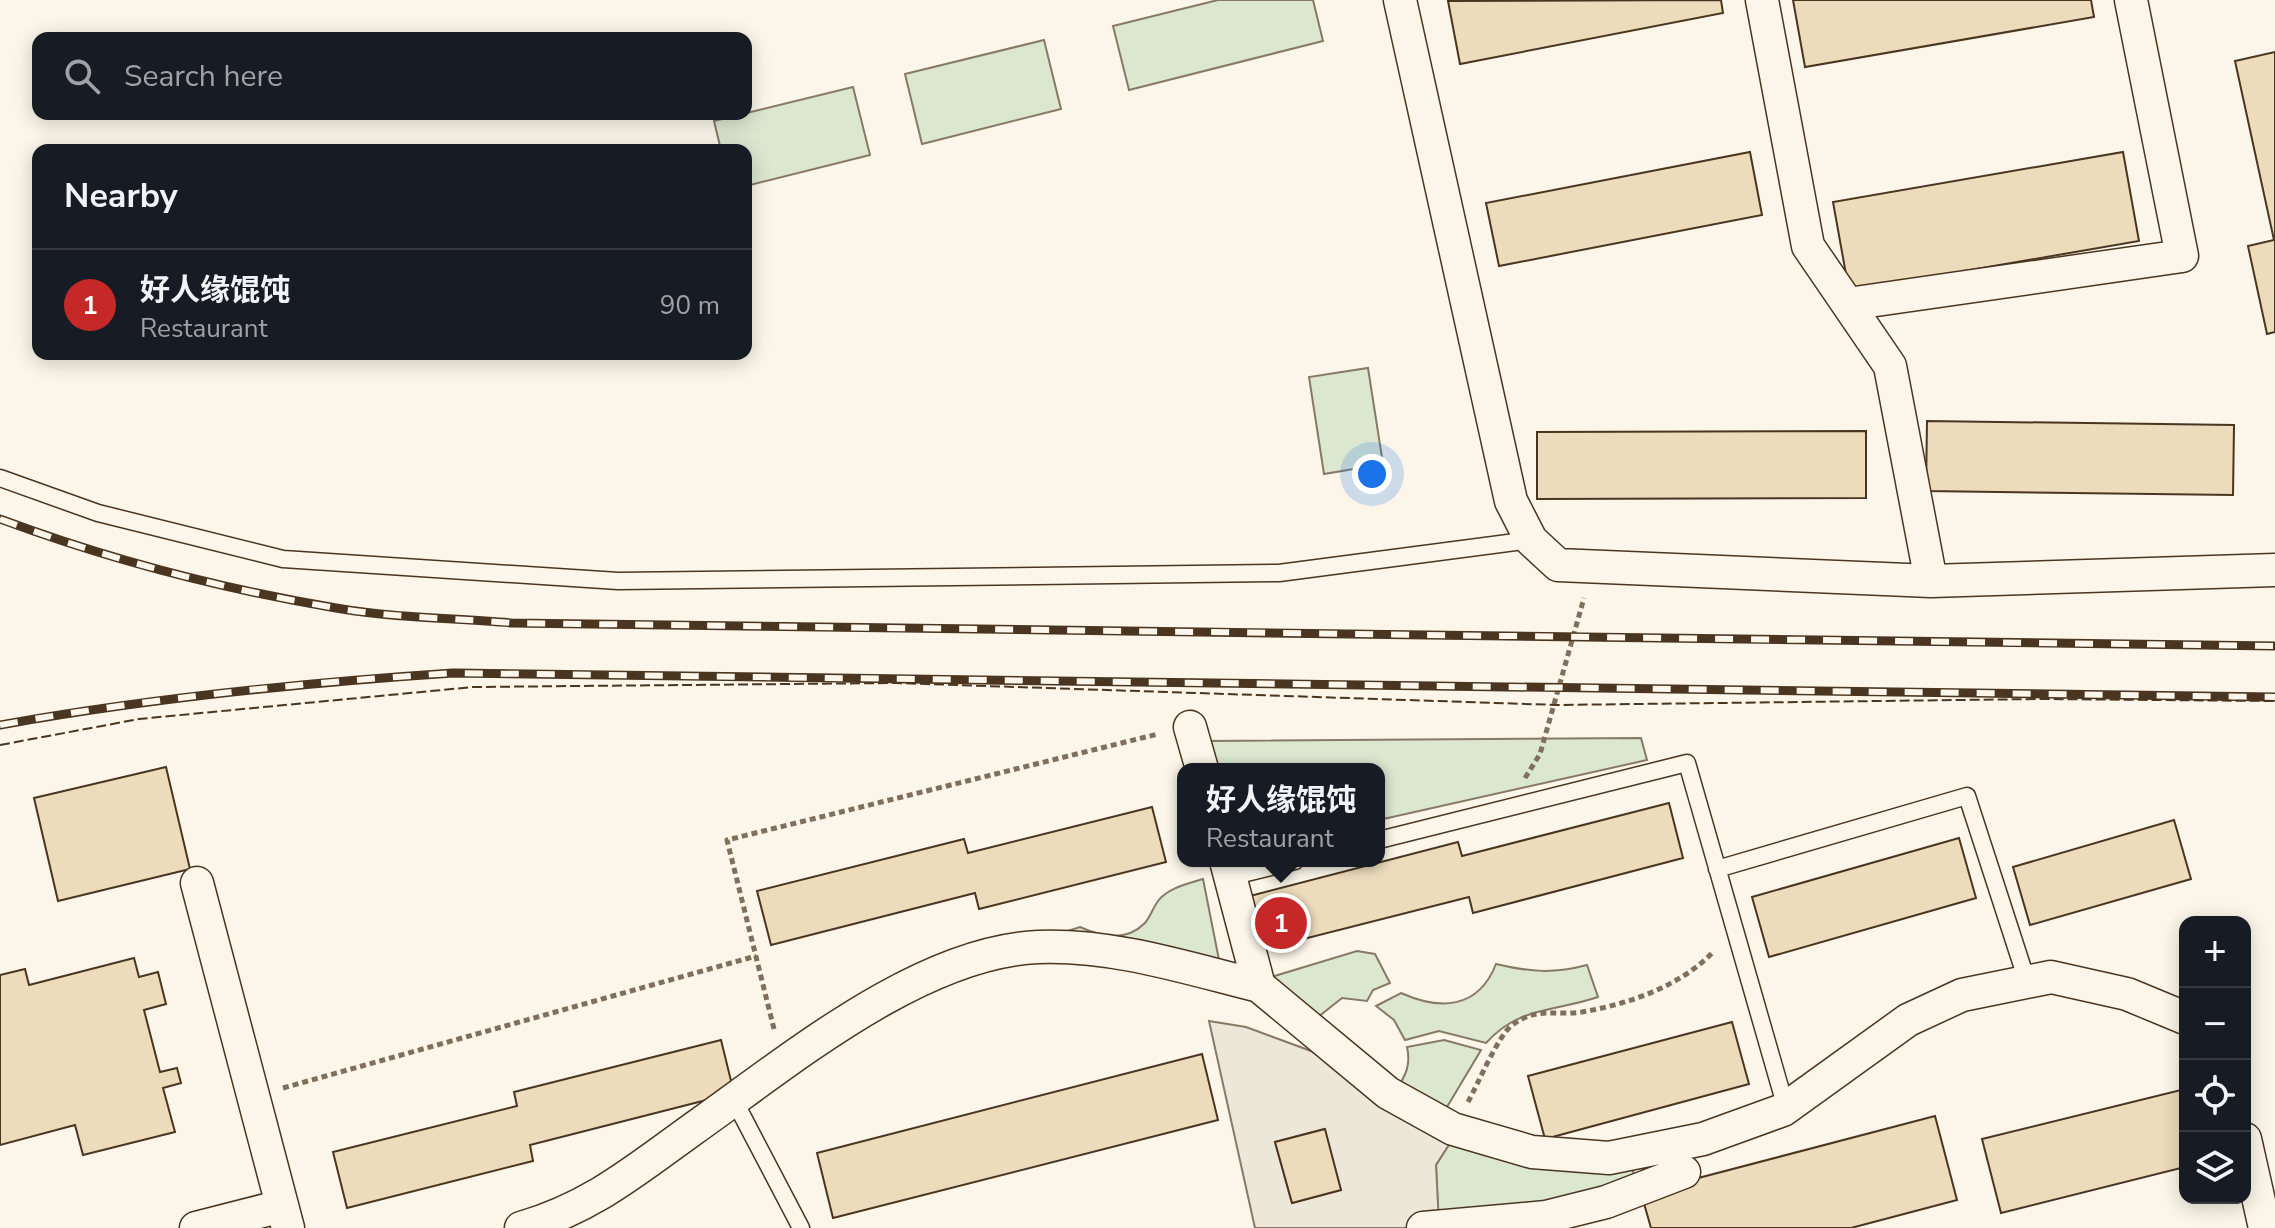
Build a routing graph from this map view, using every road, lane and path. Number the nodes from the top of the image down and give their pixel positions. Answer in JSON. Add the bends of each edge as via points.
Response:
{"nodes":[{"id":1,"x":1400,"y":0,"type":"edge"},
{"id":2,"x":1762,"y":0,"type":"edge"},
{"id":3,"x":2131,"y":0,"type":"edge"},
{"id":4,"x":1848,"y":304,"type":"junction"},
{"id":5,"x":0,"y":478,"type":"edge"},
{"id":6,"x":1531,"y":540,"type":"junction"},
{"id":7,"x":1593,"y":567,"type":"junction"},
{"id":8,"x":2275,"y":570,"type":"edge"},
{"id":9,"x":1931,"y":581,"type":"junction"},
{"id":10,"x":1190,"y":727,"type":"joint"},
{"id":11,"x":1200,"y":763,"type":"edge"},
{"id":12,"x":1505,"y":809,"type":"junction"},
{"id":13,"x":1385,"y":839,"type":"edge"},
{"id":14,"x":1228,"y":869,"type":"edge"},
{"id":15,"x":1717,"y":869,"type":"junction"},
{"id":16,"x":197,"y":883,"type":"dead end"},
{"id":17,"x":1734,"y":930,"type":"junction"},
{"id":18,"x":756,"y":956,"type":"junction"},
{"id":19,"x":2027,"y":981,"type":"junction"},
{"id":20,"x":1259,"y":986,"type":"junction"},
{"id":21,"x":2179,"y":1016,"type":"edge"},
{"id":22,"x":783,"y":1065,"type":"junction"},
{"id":23,"x":253,"y":1097,"type":"junction"},
{"id":24,"x":734,"y":1100,"type":"junction"},
{"id":25,"x":1786,"y":1108,"type":"junction"},
{"id":26,"x":1453,"y":1129,"type":"junction"},
{"id":27,"x":2251,"y":1166,"type":"edge"},
{"id":28,"x":1684,"y":1172,"type":"dead end"},
{"id":29,"x":285,"y":1217,"type":"edge"},
{"id":30,"x":196,"y":1228,"type":"edge"},
{"id":31,"x":521,"y":1228,"type":"edge"},
{"id":32,"x":801,"y":1228,"type":"edge"},
{"id":33,"x":1423,"y":1228,"type":"edge"},
{"id":34,"x":2265,"y":1228,"type":"edge"}],
"edges":[{"from":1,"to":6,"type":"street","via":[[1511,501]]},
{"from":2,"to":4,"type":"street","via":[[1808,246]]},
{"from":3,"to":4,"type":"street","via":[[2182,256]]},
{"from":4,"to":9,"type":"street","via":[[1890,366]]},
{"from":5,"to":6,"type":"lane","via":[[98,513],[283,559],[603,581],[1279,573]]},
{"from":6,"to":7,"type":"street","via":[[1558,565]]},
{"from":7,"to":9,"type":"street"},
{"from":7,"to":12,"type":"path","via":[[1540,754]]},
{"from":8,"to":9,"type":"street"},
{"from":10,"to":11,"type":"street"},
{"from":10,"to":18,"type":"path","via":[[727,840]]},
{"from":12,"to":13,"type":"lane"},
{"from":12,"to":15,"type":"lane","via":[[1687,763]]},
{"from":14,"to":20,"type":"street"},
{"from":15,"to":17,"type":"lane"},
{"from":15,"to":19,"type":"lane","via":[[1967,796]]},
{"from":16,"to":23,"type":"street"},
{"from":17,"to":25,"type":"lane"},
{"from":17,"to":26,"type":"path","via":[[1701,965],[1659,990],[1580,1012],[1542,1011],[1509,1027]]},
{"from":18,"to":22,"type":"path"},
{"from":18,"to":23,"type":"path"},
{"from":19,"to":21,"type":"street","via":[[2051,977],[2127,994]]},
{"from":19,"to":25,"type":"street","via":[[1962,995],[1908,1020]]},
{"from":20,"to":22,"type":"street","via":[[1119,952],[1037,947],[977,958],[908,985]]},
{"from":20,"to":26,"type":"street","via":[[1388,1093]]},
{"from":22,"to":24,"type":"street"},
{"from":23,"to":29,"type":"street"},
{"from":24,"to":31,"type":"street","via":[[587,1205]]},
{"from":24,"to":32,"type":"lane"},
{"from":25,"to":26,"type":"street","via":[[1703,1139],[1609,1158],[1532,1152]]},
{"from":27,"to":34,"type":"street"},
{"from":28,"to":33,"type":"street","via":[[1606,1202],[1546,1217]]},
{"from":29,"to":30,"type":"street"}]}
